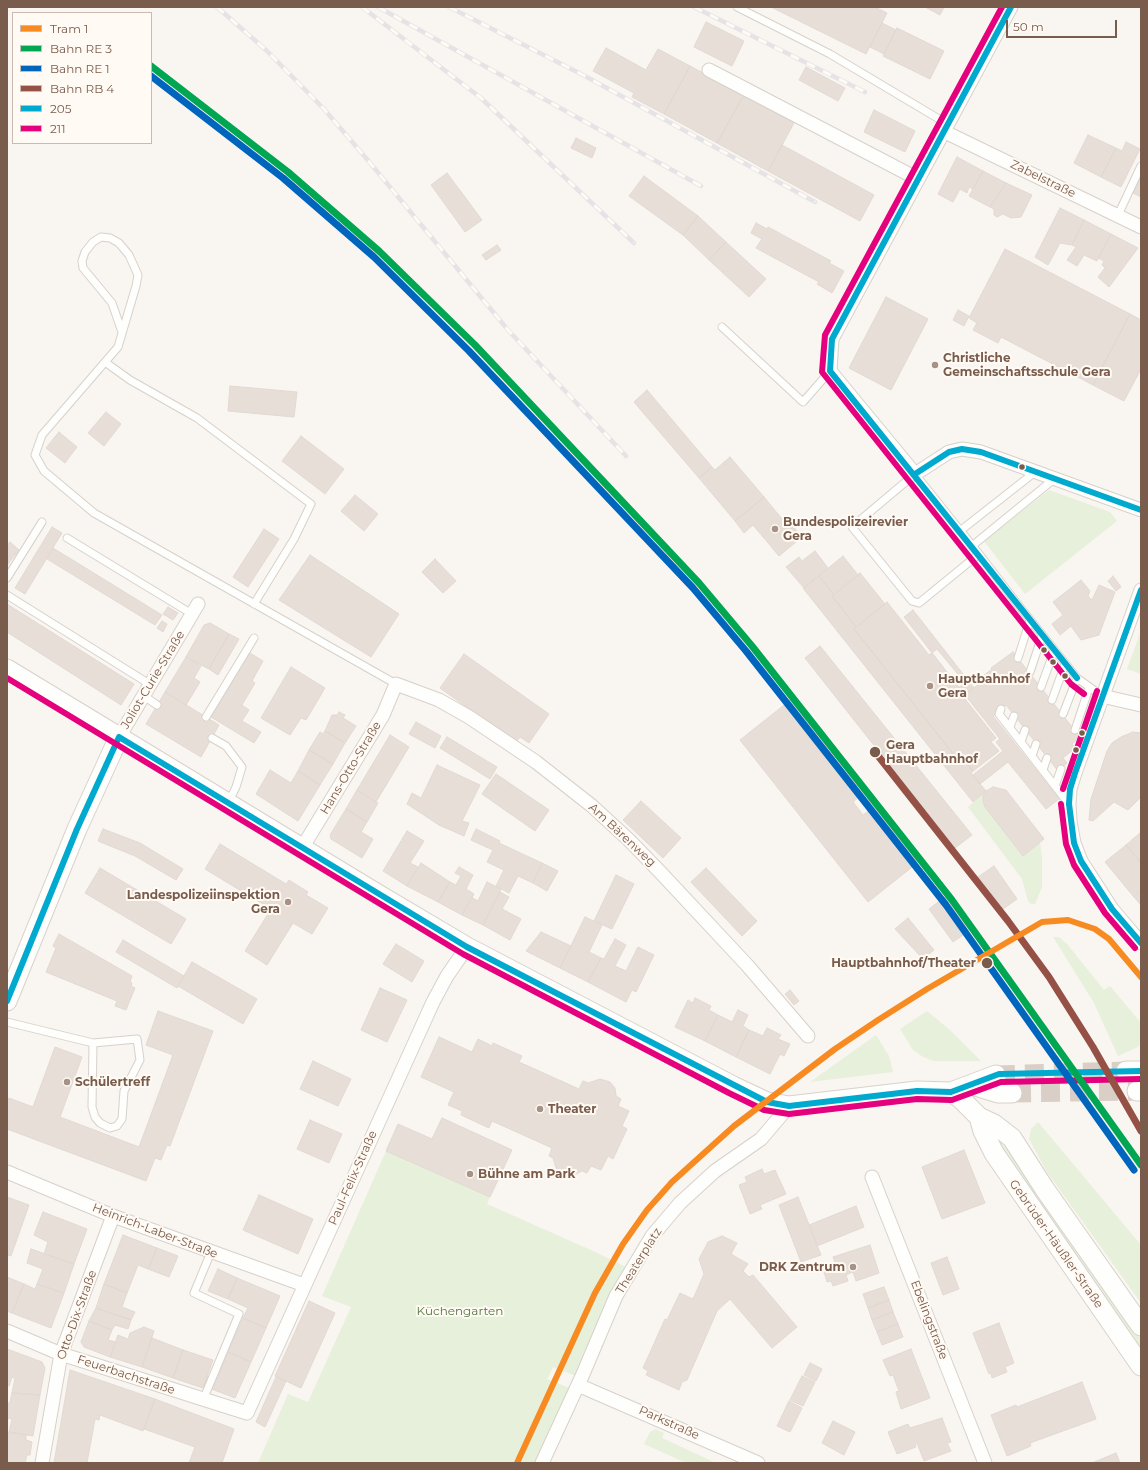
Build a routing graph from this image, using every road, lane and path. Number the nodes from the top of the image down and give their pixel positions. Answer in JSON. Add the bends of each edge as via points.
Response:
{"nodes":[{"id":1,"x":737,"y":7,"type":"edge"},
{"id":2,"x":1011,"y":7,"type":"edge"},
{"id":3,"x":708,"y":70,"type":"dead end"},
{"id":4,"x":947,"y":129,"type":"junction"},
{"id":5,"x":1141,"y":166,"type":"edge"},
{"id":6,"x":918,"y":179,"type":"junction"},
{"id":7,"x":1118,"y":215,"type":"junction"},
{"id":8,"x":1141,"y":227,"type":"edge"},
{"id":9,"x":722,"y":327,"type":"dead end"},
{"id":10,"x":122,"y":332,"type":"junction"},
{"id":11,"x":105,"y":362,"type":"junction"},
{"id":12,"x":830,"y":371,"type":"junction"},
{"id":13,"x":1035,"y":472,"type":"junction"},
{"id":14,"x":915,"y":474,"type":"junction"},
{"id":15,"x":1054,"y":479,"type":"junction"},
{"id":16,"x":1141,"y":510,"type":"edge"},
{"id":17,"x":42,"y":522,"type":"dead end"},
{"id":18,"x":960,"y":531,"type":"junction"},
{"id":19,"x":67,"y":538,"type":"dead end"},
{"id":20,"x":972,"y":546,"type":"junction"},
{"id":21,"x":979,"y":554,"type":"junction"},
{"id":22,"x":7,"y":578,"type":"edge"},
{"id":23,"x":1141,"y":590,"type":"edge"},
{"id":24,"x":7,"y":595,"type":"edge"},
{"id":25,"x":254,"y":604,"type":"junction"},
{"id":26,"x":195,"y":609,"type":"joint"},
{"id":27,"x":1030,"y":620,"type":"junction"},
{"id":28,"x":1042,"y":636,"type":"junction"},
{"id":29,"x":254,"y":638,"type":"dead end"},
{"id":30,"x":1054,"y":650,"type":"junction"},
{"id":31,"x":1018,"y":658,"type":"dead end"},
{"id":32,"x":1065,"y":664,"type":"junction"},
{"id":33,"x":7,"y":669,"type":"edge"},
{"id":34,"x":1030,"y":672,"type":"dead end"},
{"id":35,"x":1077,"y":678,"type":"junction"},
{"id":36,"x":396,"y":684,"type":"junction"},
{"id":37,"x":1041,"y":687,"type":"dead end"},
{"id":38,"x":1089,"y":688,"type":"junction"},
{"id":39,"x":147,"y":691,"type":"junction"},
{"id":40,"x":1102,"y":696,"type":"junction"},
{"id":41,"x":1052,"y":700,"type":"dead end"},
{"id":42,"x":157,"y":705,"type":"dead end"},
{"id":43,"x":1141,"y":705,"type":"edge"},
{"id":44,"x":1000,"y":709,"type":"dead end"},
{"id":45,"x":1063,"y":714,"type":"dead end"},
{"id":46,"x":1014,"y":716,"type":"dead end"},
{"id":47,"x":206,"y":717,"type":"dead end"},
{"id":48,"x":1010,"y":727,"type":"junction"},
{"id":49,"x":1025,"y":730,"type":"dead end"},
{"id":50,"x":1075,"y":730,"type":"dead end"},
{"id":51,"x":119,"y":737,"type":"junction"},
{"id":52,"x":212,"y":738,"type":"dead end"},
{"id":53,"x":1021,"y":742,"type":"junction"},
{"id":54,"x":1036,"y":744,"type":"dead end"},
{"id":55,"x":1032,"y":756,"type":"junction"},
{"id":56,"x":1047,"y":758,"type":"dead end"},
{"id":57,"x":1061,"y":769,"type":"dead end"},
{"id":58,"x":1043,"y":770,"type":"junction"},
{"id":59,"x":1055,"y":786,"type":"junction"},
{"id":60,"x":228,"y":804,"type":"junction"},
{"id":61,"x":1069,"y":804,"type":"junction"},
{"id":62,"x":302,"y":848,"type":"junction"},
{"id":63,"x":1141,"y":943,"type":"edge"},
{"id":64,"x":467,"y":947,"type":"junction"},
{"id":65,"x":7,"y":1001,"type":"edge"},
{"id":66,"x":7,"y":1022,"type":"edge"},
{"id":67,"x":808,"y":1036,"type":"dead end"},
{"id":68,"x":93,"y":1043,"type":"junction"},
{"id":69,"x":996,"y":1075,"type":"tunnel mouth"},
{"id":70,"x":972,"y":1086,"type":"junction"},
{"id":71,"x":951,"y":1092,"type":"junction"},
{"id":72,"x":1012,"y":1093,"type":"tunnel mouth"},
{"id":73,"x":789,"y":1106,"type":"junction"},
{"id":74,"x":979,"y":1117,"type":"junction"},
{"id":75,"x":7,"y":1172,"type":"edge"},
{"id":76,"x":872,"y":1177,"type":"dead end"},
{"id":77,"x":113,"y":1216,"type":"junction"},
{"id":78,"x":211,"y":1252,"type":"junction"},
{"id":79,"x":304,"y":1285,"type":"junction"},
{"id":80,"x":1141,"y":1326,"type":"edge"},
{"id":81,"x":7,"y":1331,"type":"edge"},
{"id":82,"x":61,"y":1354,"type":"junction"},
{"id":83,"x":1141,"y":1366,"type":"edge"},
{"id":84,"x":581,"y":1379,"type":"junction"},
{"id":85,"x":203,"y":1400,"type":"junction"},
{"id":86,"x":247,"y":1413,"type":"joint"},
{"id":87,"x":42,"y":1463,"type":"edge"},
{"id":88,"x":542,"y":1463,"type":"edge"},
{"id":89,"x":758,"y":1463,"type":"edge"},
{"id":90,"x":985,"y":1463,"type":"edge"}],
"edges":[{"from":1,"to":4,"type":"lane","via":[[830,54]]},
{"from":2,"to":4,"type":"street"},
{"from":3,"to":6,"type":"street"},
{"from":4,"to":6,"type":"street"},
{"from":4,"to":7,"type":"street","name":"Zabelstraße"},
{"from":5,"to":7,"type":"lane"},
{"from":6,"to":12,"type":"street","via":[[832,338]]},
{"from":7,"to":8,"type":"street","name":"Zabelstraße"},
{"from":9,"to":12,"type":"lane","via":[[803,402]]},
{"from":10,"to":10,"type":"lane","via":[[138,275],[129,255],[119,243],[101,237],[85,252],[83,268],[112,303]]},
{"from":10,"to":11,"type":"lane","via":[[118,347]]},
{"from":11,"to":25,"type":"lane","via":[[130,380],[197,418],[311,504],[294,539]]},
{"from":11,"to":25,"type":"lane","via":[[42,435],[35,455],[44,471],[94,513]]},
{"from":12,"to":14,"type":"street"},
{"from":13,"to":14,"type":"street","via":[[981,452],[962,449],[948,452]]},
{"from":13,"to":15,"type":"street"},
{"from":13,"to":18,"type":"lane"},
{"from":14,"to":18,"type":"lane"},
{"from":14,"to":21,"type":"lane","via":[[852,526],[896,582],[912,600],[919,603]]},
{"from":15,"to":16,"type":"street"},
{"from":15,"to":20,"type":"lane"},
{"from":17,"to":22,"type":"lane"},
{"from":18,"to":20,"type":"lane"},
{"from":19,"to":26,"type":"lane"},
{"from":20,"to":21,"type":"lane"},
{"from":21,"to":27,"type":"lane"},
{"from":23,"to":40,"type":"street"},
{"from":24,"to":39,"type":"lane"},
{"from":25,"to":36,"type":"lane"},
{"from":26,"to":39,"type":"street","name":"Joliot-Curie-Straße"},
{"from":27,"to":28,"type":"lane"},
{"from":27,"to":31,"type":"lane"},
{"from":28,"to":30,"type":"lane"},
{"from":28,"to":34,"type":"lane"},
{"from":29,"to":47,"type":"lane"},
{"from":30,"to":32,"type":"lane"},
{"from":30,"to":37,"type":"lane"},
{"from":32,"to":35,"type":"lane"},
{"from":32,"to":41,"type":"lane"},
{"from":33,"to":51,"type":"main road"},
{"from":35,"to":38,"type":"lane"},
{"from":35,"to":45,"type":"lane"},
{"from":36,"to":62,"type":"street","name":"Hans-Otto-Straße","via":[[383,715]]},
{"from":36,"to":67,"type":"street","name":"Am Bärenweg","via":[[439,700],[469,717],[536,762],[592,806],[662,873]]},
{"from":38,"to":40,"type":"lane"},
{"from":38,"to":50,"type":"lane"},
{"from":39,"to":42,"type":"lane"},
{"from":39,"to":51,"type":"street","name":"Joliot-Curie-Straße"},
{"from":40,"to":43,"type":"street"},
{"from":40,"to":61,"type":"street","via":[[1070,789]]},
{"from":44,"to":48,"type":"lane","via":[[999,714]]},
{"from":46,"to":48,"type":"lane"},
{"from":48,"to":53,"type":"lane"},
{"from":49,"to":53,"type":"lane"},
{"from":51,"to":60,"type":"main road"},
{"from":51,"to":65,"type":"main road","name":"Joliot-Curie-Straße","via":[[77,829]]},
{"from":52,"to":60,"type":"lane","via":[[226,746],[242,767]]},
{"from":53,"to":55,"type":"lane"},
{"from":54,"to":55,"type":"lane"},
{"from":55,"to":58,"type":"lane"},
{"from":56,"to":58,"type":"lane"},
{"from":57,"to":59,"type":"lane"},
{"from":58,"to":59,"type":"lane"},
{"from":59,"to":61,"type":"lane"},
{"from":60,"to":62,"type":"main road"},
{"from":61,"to":63,"type":"street","via":[[1074,843],[1081,861],[1112,910]]},
{"from":62,"to":64,"type":"main road"},
{"from":64,"to":73,"type":"main road","via":[[733,1086],[766,1102]]},
{"from":64,"to":79,"type":"street","name":"Paul-Felix-Straße","via":[[436,995]]},
{"from":66,"to":68,"type":"lane"},
{"from":68,"to":68,"type":"lane","via":[[92,1106],[95,1117],[110,1128],[118,1126],[122,1119],[124,1091],[140,1060],[137,1039]]},
{"from":69,"to":70,"type":"main road"},
{"from":70,"to":71,"type":"main road"},
{"from":70,"to":72,"type":"main road","via":[[998,1093]]},
{"from":71,"to":73,"type":"main road","via":[[917,1091]]},
{"from":71,"to":74,"type":"main road","name":"Gebrüder-Häußler-Straße"},
{"from":73,"to":84,"type":"street","name":"Theaterplatz","via":[[761,1139],[715,1171],[680,1203],[652,1236],[616,1296]]},
{"from":74,"to":80,"type":"main road","name":"Gebrüder-Häußler-Straße","via":[[994,1124],[1012,1138]]},
{"from":74,"to":83,"type":"main road","name":"Gebrüder-Häußler-Straße","via":[[994,1152]]},
{"from":75,"to":77,"type":"street","name":"Heinrich-Laber-Straße"},
{"from":76,"to":90,"type":"street","name":"Ebelingstraße"},
{"from":77,"to":78,"type":"street","name":"Heinrich-Laber-Straße"},
{"from":77,"to":82,"type":"street","name":"Otto-Dix-Straße"},
{"from":78,"to":79,"type":"street","name":"Heinrich-Laber-Straße"},
{"from":78,"to":85,"type":"lane","via":[[194,1293],[239,1314]]},
{"from":79,"to":86,"type":"street","name":"Paul-Felix-Straße"},
{"from":81,"to":82,"type":"street","name":"Feuerbachstraße"},
{"from":82,"to":85,"type":"street","name":"Feuerbachstraße"},
{"from":82,"to":87,"type":"street","name":"Otto-Dix-Straße"},
{"from":84,"to":88,"type":"street","name":"Theaterplatz"},
{"from":84,"to":89,"type":"street","name":"Parkstraße"},
{"from":85,"to":86,"type":"street","name":"Feuerbachstraße"}]}
